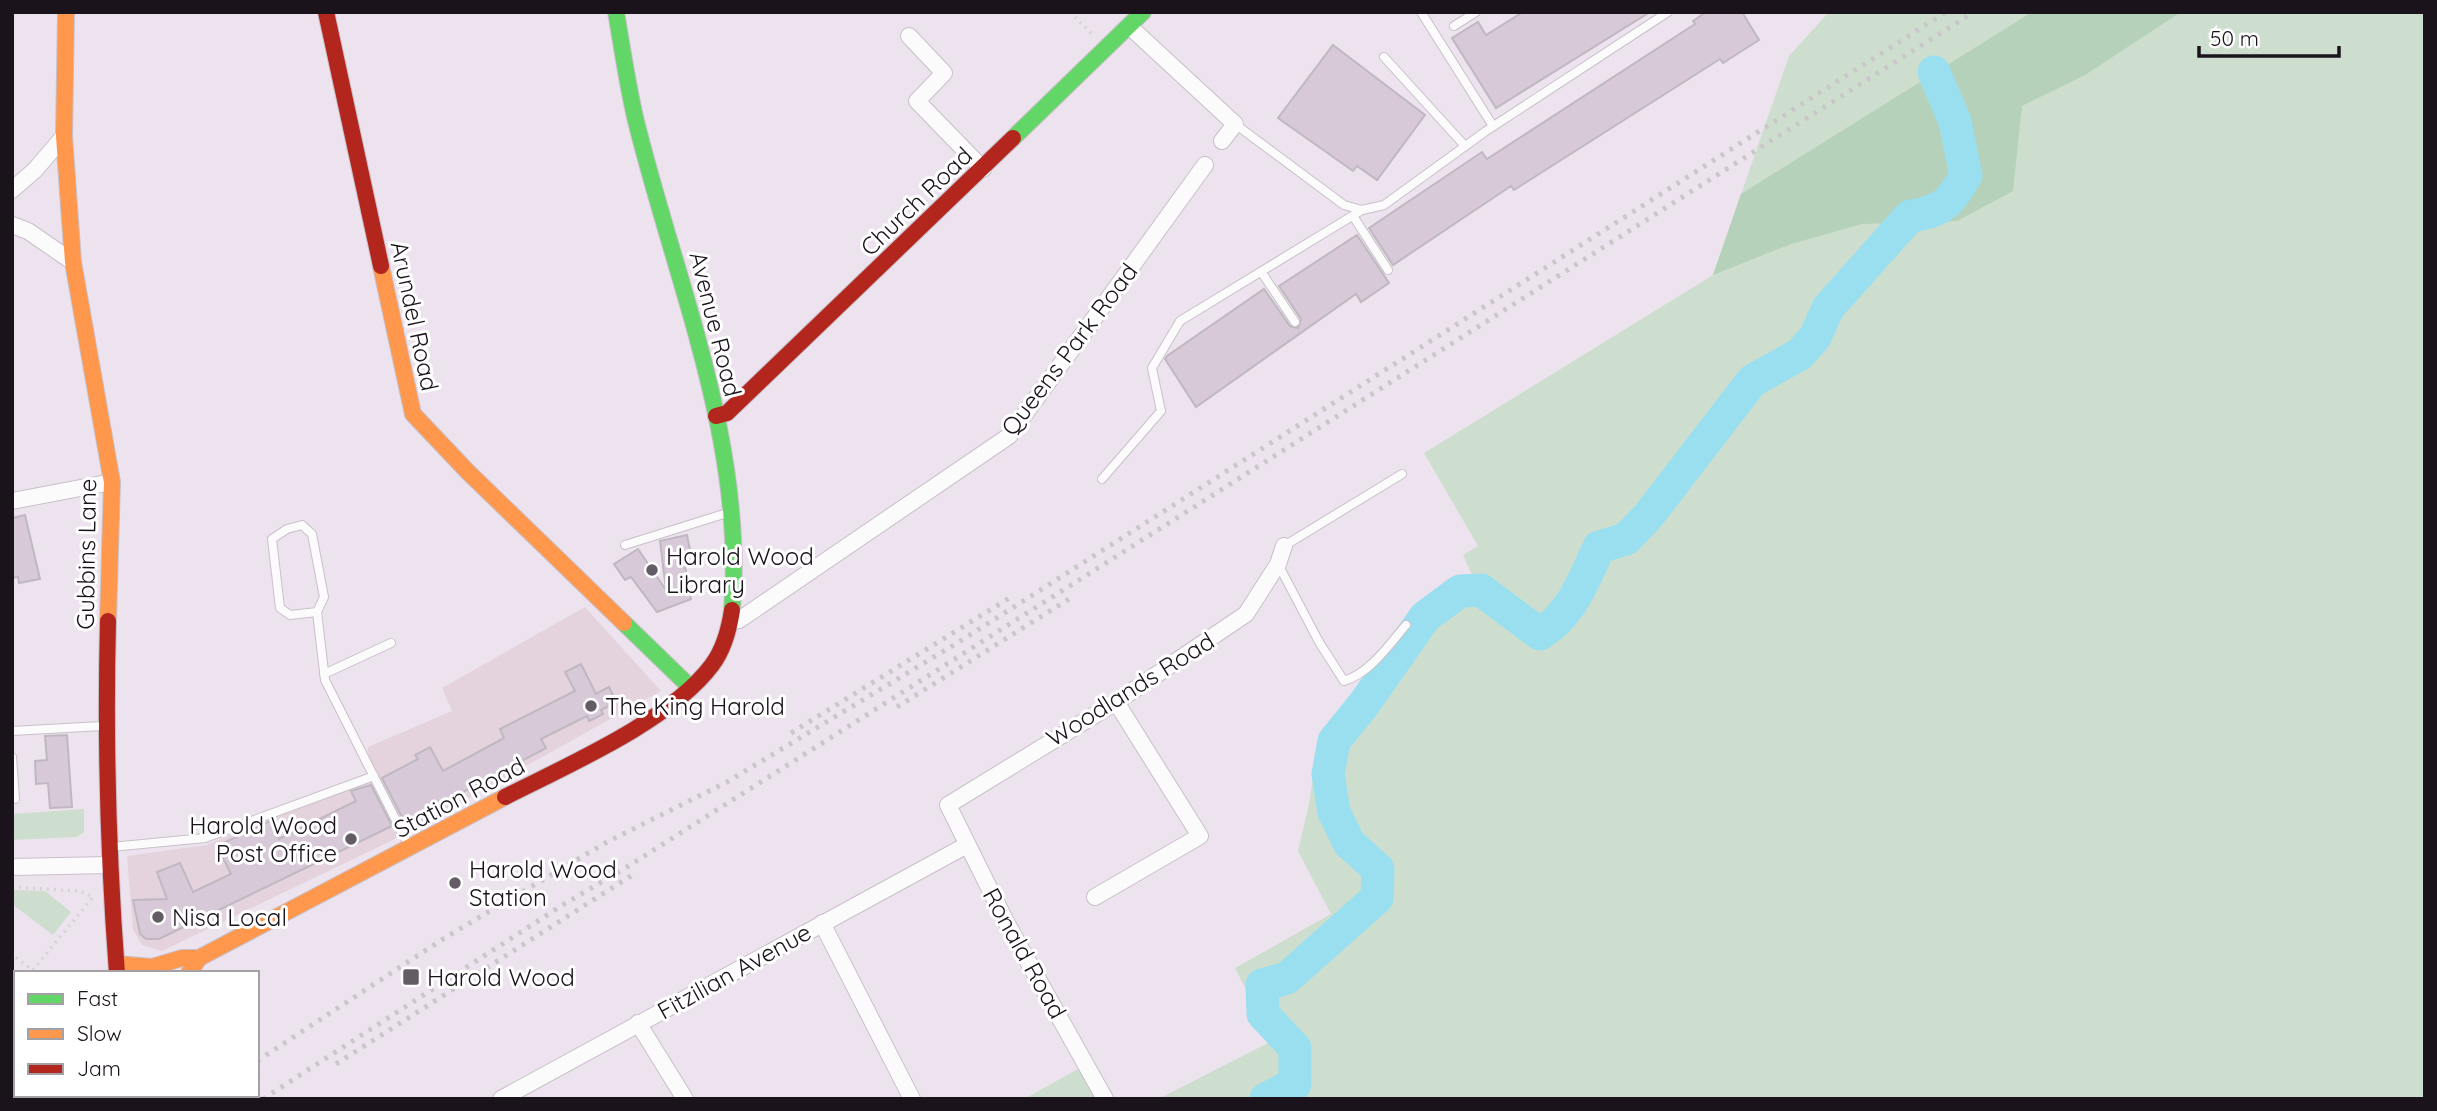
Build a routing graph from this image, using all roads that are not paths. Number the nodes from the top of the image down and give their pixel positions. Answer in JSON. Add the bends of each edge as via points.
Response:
{"nodes":[{"id":1,"x":66,"y":12,"type":"edge"},
{"id":2,"x":326,"y":12,"type":"edge"},
{"id":3,"x":616,"y":12,"type":"edge"},
{"id":4,"x":1143,"y":12,"type":"edge"},
{"id":5,"x":1420,"y":12,"type":"edge"},
{"id":6,"x":1476,"y":12,"type":"edge"},
{"id":7,"x":1668,"y":12,"type":"edge"},
{"id":8,"x":1129,"y":26,"type":"junction"},
{"id":9,"x":1454,"y":26,"type":"dead end"},
{"id":10,"x":909,"y":36,"type":"dead end"},
{"id":11,"x":1384,"y":57,"type":"dead end"},
{"id":12,"x":1235,"y":124,"type":"junction"},
{"id":13,"x":1493,"y":126,"type":"junction"},
{"id":14,"x":64,"y":136,"type":"junction"},
{"id":15,"x":1222,"y":141,"type":"dead end"},
{"id":16,"x":1465,"y":146,"type":"junction"},
{"id":17,"x":1205,"y":165,"type":"dead end"},
{"id":18,"x":982,"y":169,"type":"junction"},
{"id":19,"x":12,"y":190,"type":"edge"},
{"id":20,"x":1362,"y":209,"type":"junction"},
{"id":21,"x":1353,"y":216,"type":"junction"},
{"id":22,"x":12,"y":225,"type":"edge"},
{"id":23,"x":73,"y":262,"type":"junction"},
{"id":24,"x":1388,"y":270,"type":"dead end"},
{"id":25,"x":1262,"y":273,"type":"junction"},
{"id":26,"x":1295,"y":322,"type":"dead end"},
{"id":27,"x":716,"y":416,"type":"junction"},
{"id":28,"x":1402,"y":474,"type":"dead end"},
{"id":29,"x":1102,"y":479,"type":"dead end"},
{"id":30,"x":112,"y":482,"type":"junction"},
{"id":31,"x":12,"y":501,"type":"edge"},
{"id":32,"x":730,"y":512,"type":"junction"},
{"id":33,"x":625,"y":545,"type":"dead end"},
{"id":34,"x":1284,"y":546,"type":"joint"},
{"id":35,"x":1278,"y":564,"type":"junction"},
{"id":36,"x":317,"y":612,"type":"junction"},
{"id":37,"x":731,"y":621,"type":"junction"},
{"id":38,"x":1406,"y":625,"type":"dead end"},
{"id":39,"x":391,"y":643,"type":"dead end"},
{"id":40,"x":721,"y":650,"type":"joint"},
{"id":41,"x":324,"y":674,"type":"junction"},
{"id":42,"x":690,"y":687,"type":"junction"},
{"id":43,"x":1116,"y":702,"type":"junction"},
{"id":44,"x":105,"y":726,"type":"junction"},
{"id":45,"x":12,"y":731,"type":"edge"},
{"id":46,"x":12,"y":757,"type":"edge"},
{"id":47,"x":374,"y":776,"type":"junction"},
{"id":48,"x":15,"y":799,"type":"dead end"},
{"id":49,"x":948,"y":805,"type":"joint"},
{"id":50,"x":967,"y":845,"type":"junction"},
{"id":51,"x":108,"y":847,"type":"junction"},
{"id":52,"x":410,"y":849,"type":"junction"},
{"id":53,"x":109,"y":865,"type":"junction"},
{"id":54,"x":12,"y":867,"type":"edge"},
{"id":55,"x":1095,"y":897,"type":"dead end"},
{"id":56,"x":822,"y":923,"type":"junction"},
{"id":57,"x":199,"y":958,"type":"junction"},
{"id":58,"x":117,"y":969,"type":"edge"},
{"id":59,"x":153,"y":970,"type":"edge"},
{"id":60,"x":190,"y":971,"type":"edge"},
{"id":61,"x":638,"y":1023,"type":"junction"},
{"id":62,"x":501,"y":1099,"type":"edge"},
{"id":63,"x":685,"y":1099,"type":"edge"},
{"id":64,"x":912,"y":1099,"type":"edge"},
{"id":65,"x":1105,"y":1099,"type":"edge"}],
"edges":[{"from":1,"to":14,"type":"street","name":"Gubbins Lane"},
{"from":2,"to":42,"type":"street","name":"Arundel Road","via":[[413,414]]},
{"from":3,"to":27,"type":"street","name":"Avenue Road","via":[[638,130]]},
{"from":4,"to":8,"type":"street","name":"Church Road"},
{"from":5,"to":13,"type":"lane"},
{"from":6,"to":9,"type":"lane"},
{"from":7,"to":13,"type":"lane"},
{"from":8,"to":12,"type":"street"},
{"from":8,"to":18,"type":"street","name":"Church Road"},
{"from":10,"to":18,"type":"street","via":[[944,73],[917,102]]},
{"from":11,"to":16,"type":"lane"},
{"from":12,"to":15,"type":"street"},
{"from":12,"to":20,"type":"lane","via":[[1344,205]]},
{"from":13,"to":16,"type":"lane"},
{"from":14,"to":19,"type":"street"},
{"from":14,"to":23,"type":"street","name":"Gubbins Lane"},
{"from":16,"to":20,"type":"lane","via":[[1384,205]]},
{"from":17,"to":37,"type":"street","name":"Queens Park Road","via":[[1009,436],[740,620]]},
{"from":18,"to":27,"type":"street","name":"Church Road","via":[[727,413]]},
{"from":20,"to":21,"type":"lane"},
{"from":21,"to":24,"type":"lane"},
{"from":21,"to":25,"type":"lane"},
{"from":22,"to":23,"type":"street"},
{"from":23,"to":30,"type":"street","name":"Gubbins Lane"},
{"from":25,"to":26,"type":"lane"},
{"from":25,"to":29,"type":"lane","via":[[1180,321],[1152,368],[1161,411]]},
{"from":27,"to":32,"type":"street","name":"Avenue Road"},
{"from":28,"to":34,"type":"lane"},
{"from":30,"to":31,"type":"street"},
{"from":30,"to":44,"type":"street","name":"Gubbins Lane"},
{"from":32,"to":33,"type":"lane"},
{"from":32,"to":37,"type":"street","name":"Avenue Road"},
{"from":34,"to":35,"type":"street","name":"Woodlands Road"},
{"from":35,"to":38,"type":"lane","via":[[1344,681],[1385,650]]},
{"from":35,"to":43,"type":"street","name":"Woodlands Road","via":[[1246,614]]},
{"from":36,"to":36,"type":"lane","via":[[324,597],[313,534],[302,525],[287,528],[272,539],[281,608],[290,615]]},
{"from":36,"to":41,"type":"lane"},
{"from":37,"to":40,"type":"street","name":"Avenue Road"},
{"from":39,"to":41,"type":"lane"},
{"from":40,"to":42,"type":"street","name":"Station Road"},
{"from":41,"to":47,"type":"lane"},
{"from":42,"to":52,"type":"street","name":"Station Road","via":[[592,752]]},
{"from":43,"to":49,"type":"street","name":"Woodlands Road"},
{"from":43,"to":55,"type":"street","via":[[1200,836]]},
{"from":44,"to":45,"type":"lane"},
{"from":44,"to":51,"type":"street","name":"Gubbins Lane"},
{"from":46,"to":48,"type":"lane"},
{"from":47,"to":51,"type":"lane","via":[[205,838]]},
{"from":47,"to":52,"type":"lane"},
{"from":49,"to":50,"type":"street","name":"Ronald Road"},
{"from":50,"to":56,"type":"street","name":"Fitzilian Avenue"},
{"from":50,"to":65,"type":"street","name":"Ronald Road"},
{"from":51,"to":53,"type":"street","name":"Gubbins Lane"},
{"from":52,"to":57,"type":"street","name":"Station Road"},
{"from":53,"to":54,"type":"street"},
{"from":53,"to":58,"type":"street","name":"Gubbins Lane"},
{"from":56,"to":61,"type":"street","name":"Fitzilian Avenue"},
{"from":56,"to":64,"type":"street"},
{"from":57,"to":59,"type":"street","name":"Station Road","via":[[182,958]]},
{"from":57,"to":60,"type":"street","name":"Station Road"},
{"from":58,"to":59,"type":"street","name":"Station Road"},
{"from":61,"to":62,"type":"street","name":"Fitzilian Avenue"},
{"from":61,"to":63,"type":"street"}]}
